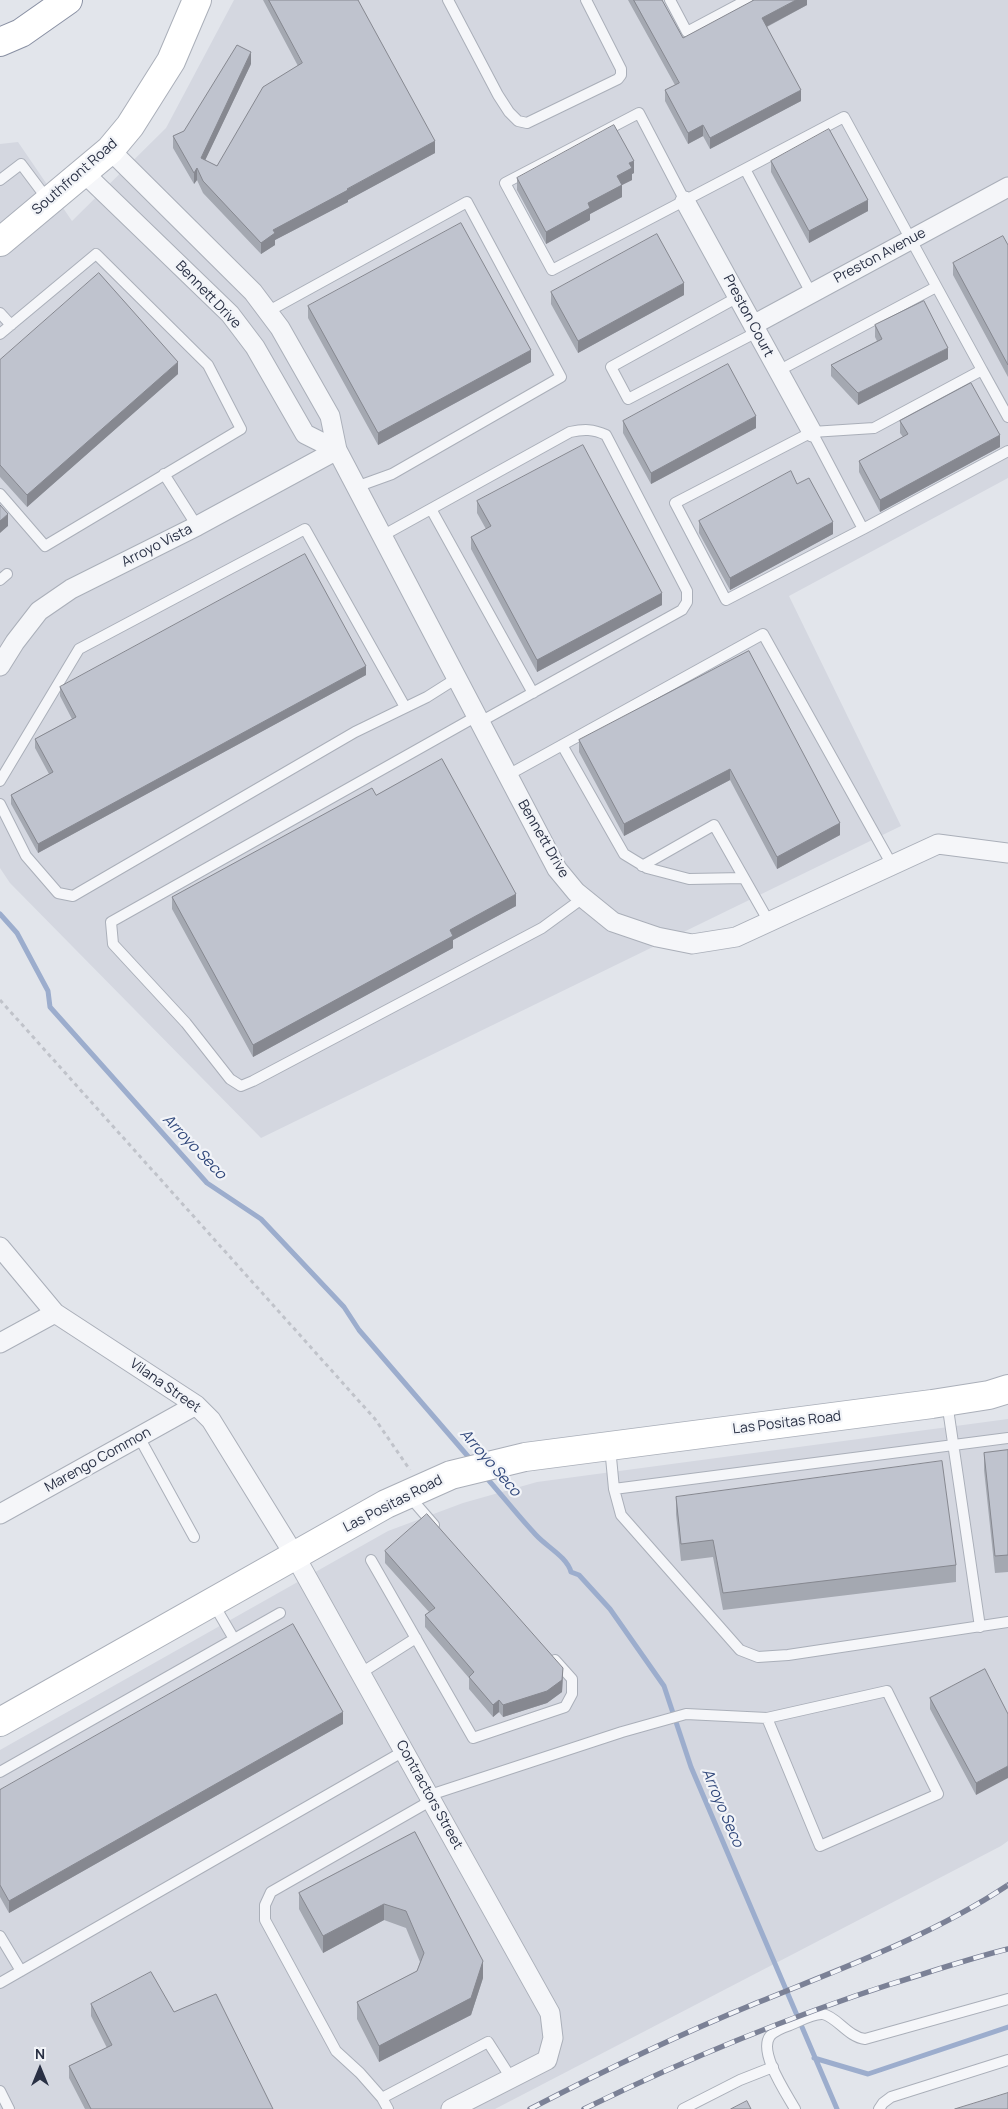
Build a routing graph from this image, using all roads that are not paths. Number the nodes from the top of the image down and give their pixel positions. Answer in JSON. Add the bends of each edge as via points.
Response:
{"nodes":[{"id":1,"x":68,"y":0,"type":"edge"},
{"id":2,"x":197,"y":0,"type":"edge"},
{"id":3,"x":448,"y":0,"type":"edge"},
{"id":4,"x":586,"y":0,"type":"edge"},
{"id":5,"x":670,"y":0,"type":"edge"},
{"id":6,"x":747,"y":0,"type":"edge"},
{"id":7,"x":0,"y":42,"type":"edge"},
{"id":8,"x":110,"y":150,"type":"junction"},
{"id":9,"x":745,"y":169,"type":"junction"},
{"id":10,"x":83,"y":172,"type":"junction"},
{"id":11,"x":0,"y":180,"type":"edge"},
{"id":12,"x":1008,"y":187,"type":"edge"},
{"id":13,"x":49,"y":200,"type":"junction"},
{"id":14,"x":685,"y":201,"type":"junction"},
{"id":15,"x":910,"y":240,"type":"junction"},
{"id":16,"x":0,"y":242,"type":"edge"},
{"id":17,"x":936,"y":287,"type":"junction"},
{"id":18,"x":811,"y":293,"type":"junction"},
{"id":19,"x":738,"y":297,"type":"junction"},
{"id":20,"x":268,"y":312,"type":"junction"},
{"id":21,"x":0,"y":313,"type":"edge"},
{"id":22,"x":11,"y":324,"type":"junction"},
{"id":23,"x":755,"y":328,"type":"junction"},
{"id":24,"x":0,"y":334,"type":"edge"},
{"id":25,"x":982,"y":370,"type":"junction"},
{"id":26,"x":778,"y":371,"type":"junction"},
{"id":27,"x":1008,"y":417,"type":"edge"},
{"id":28,"x":812,"y":432,"type":"junction"},
{"id":29,"x":337,"y":450,"type":"junction"},
{"id":30,"x":1008,"y":451,"type":"edge"},
{"id":31,"x":164,"y":474,"type":"junction"},
{"id":32,"x":356,"y":487,"type":"junction"},
{"id":33,"x":0,"y":494,"type":"edge"},
{"id":34,"x":431,"y":509,"type":"junction"},
{"id":35,"x":197,"y":526,"type":"junction"},
{"id":36,"x":863,"y":529,"type":"junction"},
{"id":37,"x":382,"y":536,"type":"junction"},
{"id":38,"x":0,"y":665,"type":"edge"},
{"id":39,"x":457,"y":678,"type":"junction"},
{"id":40,"x":532,"y":693,"type":"junction"},
{"id":41,"x":405,"y":708,"type":"junction"},
{"id":42,"x":478,"y":719,"type":"junction"},
{"id":43,"x":562,"y":745,"type":"junction"},
{"id":44,"x":508,"y":775,"type":"junction"},
{"id":45,"x":0,"y":781,"type":"edge"},
{"id":46,"x":0,"y":804,"type":"edge"},
{"id":47,"x":1008,"y":854,"type":"edge"},
{"id":48,"x":892,"y":865,"type":"junction"},
{"id":49,"x":642,"y":866,"type":"junction"},
{"id":50,"x":744,"y":878,"type":"junction"},
{"id":51,"x":583,"y":898,"type":"junction"},
{"id":52,"x":769,"y":922,"type":"junction"},
{"id":53,"x":1,"y":1250,"type":"edge"},
{"id":54,"x":55,"y":1313,"type":"junction"},
{"id":55,"x":0,"y":1343,"type":"edge"},
{"id":56,"x":1008,"y":1388,"type":"edge"},
{"id":57,"x":947,"y":1402,"type":"junction"},
{"id":58,"x":196,"y":1405,"type":"junction"},
{"id":59,"x":139,"y":1437,"type":"junction"},
{"id":60,"x":1008,"y":1438,"type":"edge"},
{"id":61,"x":955,"y":1445,"type":"junction"},
{"id":62,"x":610,"y":1446,"type":"junction"},
{"id":63,"x":614,"y":1489,"type":"junction"},
{"id":64,"x":414,"y":1490,"type":"junction"},
{"id":65,"x":0,"y":1514,"type":"edge"},
{"id":66,"x":439,"y":1530,"type":"edge"},
{"id":67,"x":194,"y":1537,"type":"dead end"},
{"id":68,"x":295,"y":1556,"type":"junction"},
{"id":69,"x":371,"y":1560,"type":"dead end"},
{"id":70,"x":212,"y":1603,"type":"junction"},
{"id":71,"x":280,"y":1613,"type":"dead end"},
{"id":72,"x":1008,"y":1622,"type":"edge"},
{"id":73,"x":980,"y":1627,"type":"junction"},
{"id":74,"x":416,"y":1638,"type":"junction"},
{"id":75,"x":234,"y":1639,"type":"junction"},
{"id":76,"x":545,"y":1649,"type":"edge"},
{"id":77,"x":361,"y":1672,"type":"junction"},
{"id":78,"x":767,"y":1718,"type":"junction"},
{"id":79,"x":0,"y":1722,"type":"edge"},
{"id":80,"x":404,"y":1751,"type":"junction"},
{"id":81,"x":0,"y":1772,"type":"edge"},
{"id":82,"x":431,"y":1797,"type":"junction"},
{"id":83,"x":0,"y":1936,"type":"edge"},
{"id":84,"x":21,"y":1971,"type":"junction"},
{"id":85,"x":0,"y":1982,"type":"edge"},
{"id":86,"x":1008,"y":1999,"type":"edge"},
{"id":87,"x":1008,"y":2060,"type":"edge"},
{"id":88,"x":772,"y":2067,"type":"junction"},
{"id":89,"x":511,"y":2078,"type":"junction"},
{"id":90,"x":0,"y":2091,"type":"edge"},
{"id":91,"x":382,"y":2098,"type":"junction"},
{"id":92,"x":9,"y":2109,"type":"edge"},
{"id":93,"x":388,"y":2109,"type":"edge"},
{"id":94,"x":452,"y":2109,"type":"edge"},
{"id":95,"x":683,"y":2109,"type":"edge"},
{"id":96,"x":795,"y":2109,"type":"edge"},
{"id":97,"x":879,"y":2109,"type":"edge"}],
"edges":[{"from":1,"to":7,"type":"main road","via":[[21,33]]},
{"from":2,"to":8,"type":"main road","name":"Southfront Road","via":[[171,60],[130,126]]},
{"from":3,"to":4,"type":"lane","via":[[509,112],[518,121],[527,123],[621,75],[621,69]]},
{"from":5,"to":6,"type":"lane","via":[[688,32]]},
{"from":8,"to":10,"type":"main road","name":"Southfront Road"},
{"from":8,"to":20,"type":"street","name":"Bennett Drive","via":[[253,292]]},
{"from":9,"to":14,"type":"lane"},
{"from":9,"to":15,"type":"lane","via":[[844,117]]},
{"from":9,"to":18,"type":"lane"},
{"from":10,"to":13,"type":"main road","name":"Southfront Road"},
{"from":10,"to":29,"type":"street","name":"Bennett Drive","via":[[230,314],[255,347],[305,434]]},
{"from":11,"to":13,"type":"lane","via":[[21,164]]},
{"from":12,"to":15,"type":"street","name":"Preston Avenue"},
{"from":13,"to":16,"type":"main road","name":"Southfront Road"},
{"from":14,"to":14,"type":"lane","via":[[552,270],[505,182],[639,113]]},
{"from":14,"to":19,"type":"street","name":"Preston Court"},
{"from":15,"to":17,"type":"lane"},
{"from":15,"to":18,"type":"street","name":"Preston Avenue"},
{"from":17,"to":25,"type":"lane"},
{"from":17,"to":26,"type":"lane"},
{"from":18,"to":23,"type":"street","name":"Preston Avenue"},
{"from":19,"to":23,"type":"street","name":"Preston Court"},
{"from":19,"to":23,"type":"lane","via":[[611,366],[628,400]]},
{"from":20,"to":29,"type":"street","name":"Bennett Drive","via":[[330,416]]},
{"from":20,"to":32,"type":"lane","via":[[467,202],[560,377],[392,474]]},
{"from":21,"to":22,"type":"lane"},
{"from":22,"to":24,"type":"lane"},
{"from":22,"to":31,"type":"lane","via":[[96,254],[208,365],[242,428]]},
{"from":23,"to":26,"type":"street","name":"Preston Court"},
{"from":25,"to":27,"type":"lane"},
{"from":25,"to":28,"type":"lane","via":[[874,428]]},
{"from":26,"to":28,"type":"street","name":"Preston Court"},
{"from":28,"to":36,"type":"lane"},
{"from":28,"to":36,"type":"lane","via":[[675,503],[726,600]]},
{"from":29,"to":32,"type":"street","name":"Bennett Drive"},
{"from":29,"to":35,"type":"street","name":"Arroyo Vista"},
{"from":30,"to":36,"type":"lane"},
{"from":31,"to":33,"type":"lane","via":[[45,546]]},
{"from":31,"to":35,"type":"lane"},
{"from":32,"to":37,"type":"street","name":"Bennett Drive"},
{"from":34,"to":37,"type":"lane"},
{"from":34,"to":40,"type":"lane"},
{"from":34,"to":40,"type":"lane","via":[[570,432],[584,429],[606,435],[688,591],[687,602],[682,610]]},
{"from":35,"to":38,"type":"street","name":"Arroyo Vista","via":[[71,589],[39,611]]},
{"from":37,"to":39,"type":"street","name":"Bennett Drive"},
{"from":39,"to":41,"type":"lane"},
{"from":39,"to":42,"type":"street","name":"Bennett Drive"},
{"from":40,"to":42,"type":"lane"},
{"from":41,"to":45,"type":"lane","via":[[305,529],[79,649]]},
{"from":41,"to":46,"type":"lane","via":[[355,732],[73,896],[58,893],[26,856]]},
{"from":42,"to":44,"type":"street","name":"Bennett Drive"},
{"from":42,"to":51,"type":"lane","via":[[111,922],[113,944],[186,1023],[230,1079],[241,1086],[542,928]]},
{"from":43,"to":44,"type":"lane"},
{"from":43,"to":48,"type":"lane","via":[[763,634]]},
{"from":43,"to":49,"type":"lane","via":[[624,854]]},
{"from":44,"to":51,"type":"street","name":"Bennett Drive","via":[[557,869]]},
{"from":47,"to":48,"type":"street","name":"Bennett Drive","via":[[938,844]]},
{"from":48,"to":52,"type":"street","name":"Bennett Drive"},
{"from":49,"to":50,"type":"lane","via":[[690,879]]},
{"from":49,"to":50,"type":"lane","via":[[714,825]]},
{"from":50,"to":52,"type":"lane"},
{"from":51,"to":52,"type":"street","name":"Bennett Drive","via":[[613,922],[657,937],[692,944],[736,937]]},
{"from":53,"to":54,"type":"street","name":"Vilana Street"},
{"from":54,"to":55,"type":"street"},
{"from":54,"to":58,"type":"street","name":"Vilana Street"},
{"from":56,"to":57,"type":"main road","name":"Las Positas Road","via":[[990,1395]]},
{"from":57,"to":61,"type":"lane"},
{"from":57,"to":62,"type":"main road","name":"Las Positas Road"},
{"from":58,"to":59,"type":"street","name":"Marengo Common"},
{"from":58,"to":68,"type":"street","name":"Vilana Street","via":[[211,1420]]},
{"from":59,"to":65,"type":"street","name":"Marengo Common"},
{"from":59,"to":67,"type":"lane"},
{"from":60,"to":61,"type":"lane"},
{"from":61,"to":63,"type":"lane"},
{"from":61,"to":73,"type":"lane"},
{"from":62,"to":63,"type":"lane"},
{"from":62,"to":64,"type":"main road","name":"Las Positas Road","via":[[525,1457],[451,1475]]},
{"from":63,"to":73,"type":"lane","via":[[621,1515],[740,1650],[758,1657]]},
{"from":64,"to":66,"type":"lane"},
{"from":64,"to":68,"type":"main road","name":"Las Positas Road"},
{"from":68,"to":70,"type":"main road","name":"Las Positas Road"},
{"from":68,"to":77,"type":"street","name":"Contractors Street"},
{"from":69,"to":74,"type":"lane"},
{"from":70,"to":75,"type":"lane"},
{"from":70,"to":79,"type":"main road","name":"Las Positas Road"},
{"from":71,"to":75,"type":"lane"},
{"from":72,"to":73,"type":"lane"},
{"from":74,"to":76,"type":"lane","via":[[473,1738],[565,1707],[572,1694],[572,1679]]},
{"from":74,"to":77,"type":"lane"},
{"from":75,"to":81,"type":"lane"},
{"from":77,"to":80,"type":"street","name":"Contractors Street"},
{"from":78,"to":78,"type":"lane","via":[[887,1691],[938,1794],[820,1846]]},
{"from":78,"to":82,"type":"lane","via":[[686,1714],[622,1732]]},
{"from":80,"to":82,"type":"street","name":"Contractors Street"},
{"from":80,"to":84,"type":"lane"},
{"from":82,"to":89,"type":"street","name":"Contractors Street","via":[[550,2013],[553,2038],[547,2060]]},
{"from":82,"to":91,"type":"lane","via":[[271,1892],[265,1905],[265,1920],[336,2051]]},
{"from":83,"to":84,"type":"lane"},
{"from":84,"to":85,"type":"lane"},
{"from":86,"to":88,"type":"lane","via":[[865,2039],[858,2038],[825,2014],[817,2014],[771,2035],[766,2044]]},
{"from":87,"to":97,"type":"lane","via":[[891,2097]]},
{"from":88,"to":95,"type":"lane"},
{"from":88,"to":96,"type":"lane"},
{"from":89,"to":91,"type":"lane","via":[[488,2042]]},
{"from":89,"to":94,"type":"street"},
{"from":90,"to":92,"type":"lane"},
{"from":91,"to":93,"type":"lane"}]}
